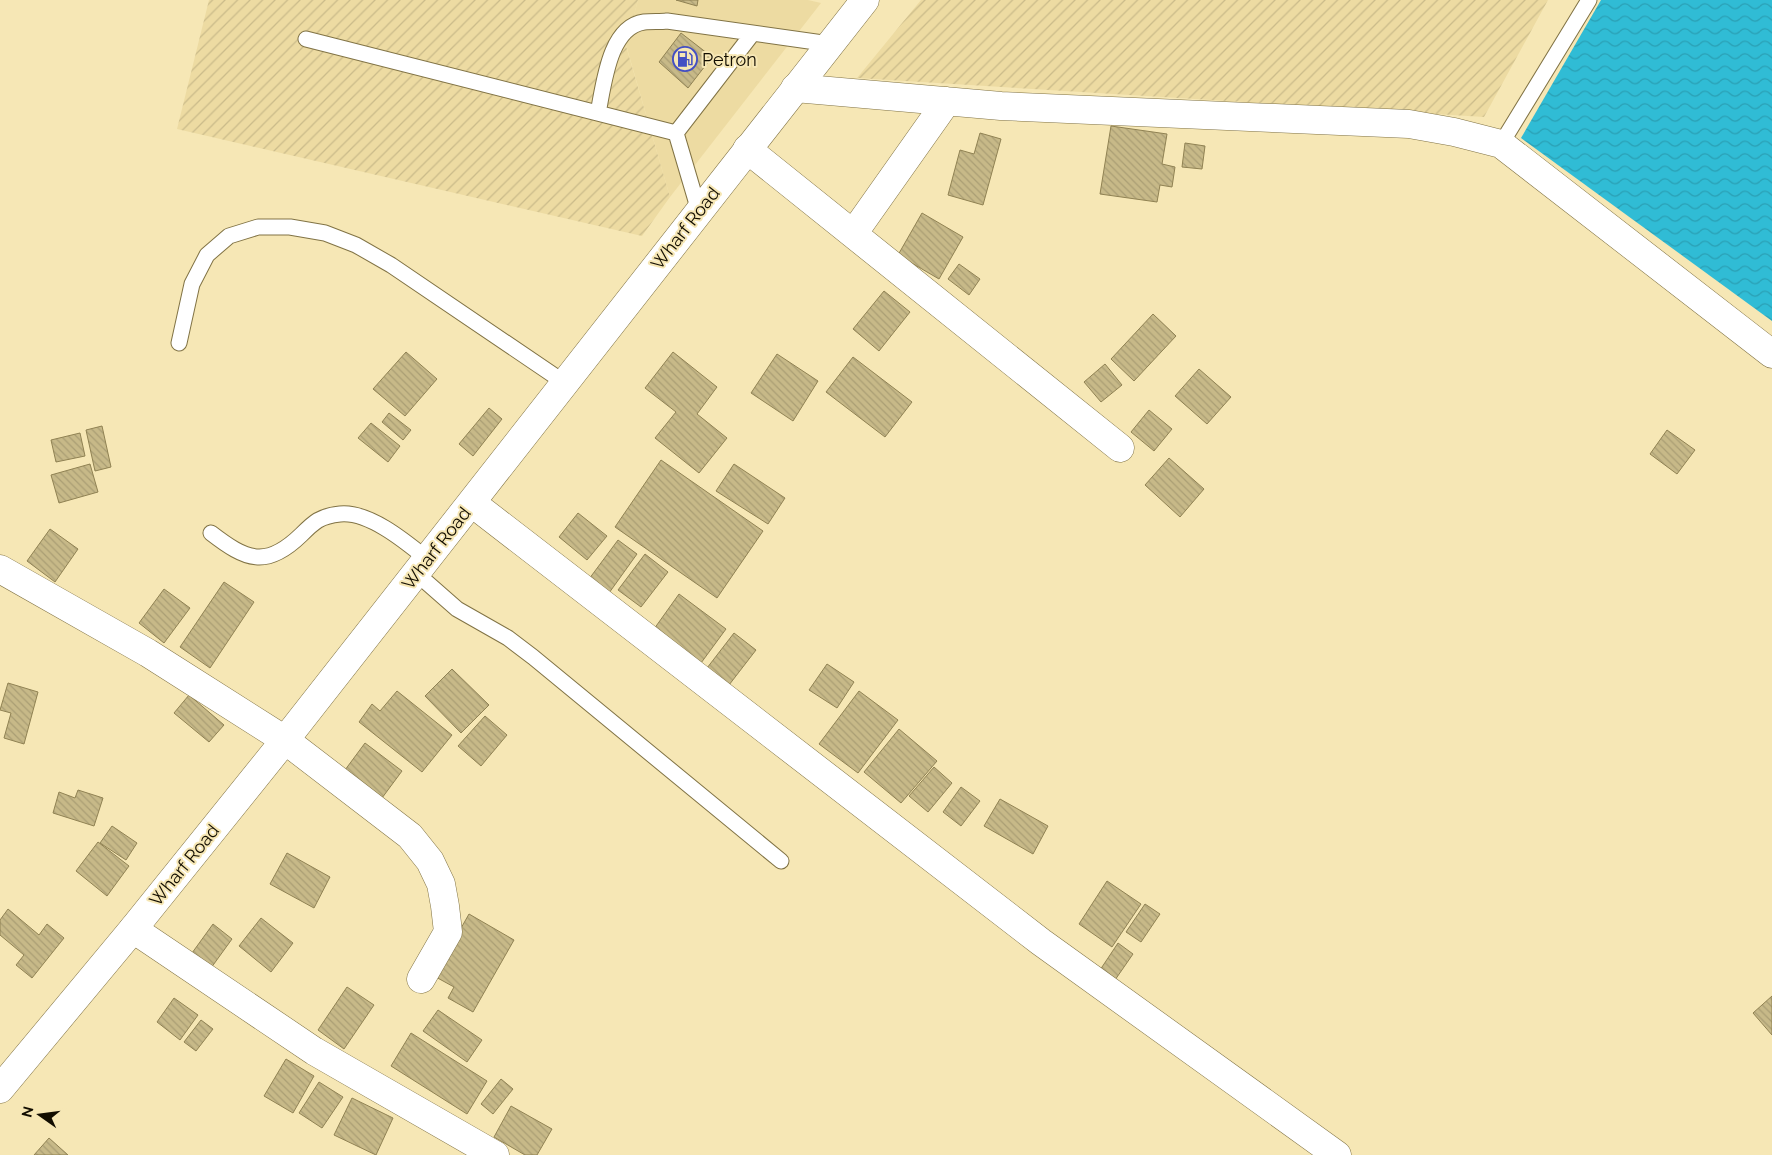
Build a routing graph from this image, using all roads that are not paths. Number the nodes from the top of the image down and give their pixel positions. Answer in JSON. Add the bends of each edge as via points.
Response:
{"nodes":[{"id":1,"x":865,"y":0,"type":"edge"},
{"id":2,"x":1589,"y":0,"type":"edge"},
{"id":3,"x":753,"y":33,"type":"junction"},
{"id":4,"x":306,"y":39,"type":"dead end"},
{"id":5,"x":830,"y":44,"type":"junction"},
{"id":6,"x":795,"y":88,"type":"junction"},
{"id":7,"x":947,"y":101,"type":"junction"},
{"id":8,"x":598,"y":112,"type":"junction"},
{"id":9,"x":676,"y":133,"type":"junction"},
{"id":10,"x":1501,"y":144,"type":"junction"},
{"id":11,"x":747,"y":149,"type":"junction"},
{"id":12,"x":699,"y":210,"type":"junction"},
{"id":13,"x":853,"y":234,"type":"junction"},
{"id":14,"x":179,"y":343,"type":"dead end"},
{"id":15,"x":1772,"y":354,"type":"edge"},
{"id":16,"x":565,"y":383,"type":"junction"},
{"id":17,"x":1120,"y":448,"type":"dead end"},
{"id":18,"x":472,"y":503,"type":"junction"},
{"id":19,"x":211,"y":533,"type":"dead end"},
{"id":20,"x":422,"y":566,"type":"junction"},
{"id":21,"x":0,"y":569,"type":"edge"},
{"id":22,"x":284,"y":740,"type":"junction"},
{"id":23,"x":781,"y":861,"type":"dead end"},
{"id":24,"x":133,"y":929,"type":"junction"},
{"id":25,"x":421,"y":979,"type":"dead end"},
{"id":26,"x":0,"y":1089,"type":"edge"},
{"id":27,"x":495,"y":1155,"type":"edge"},
{"id":28,"x":1337,"y":1155,"type":"edge"}],
"edges":[{"from":1,"to":5,"type":"street","name":"Wharf Road"},
{"from":2,"to":10,"type":"lane"},
{"from":3,"to":5,"type":"lane"},
{"from":3,"to":8,"type":"lane","via":[[668,21],[643,22],[628,28],[610,58]]},
{"from":3,"to":9,"type":"lane"},
{"from":4,"to":8,"type":"lane"},
{"from":5,"to":6,"type":"street","name":"Wharf Road"},
{"from":6,"to":7,"type":"street"},
{"from":6,"to":11,"type":"street","name":"Wharf Road"},
{"from":7,"to":10,"type":"street","via":[[1409,124]]},
{"from":7,"to":13,"type":"street"},
{"from":8,"to":9,"type":"lane"},
{"from":9,"to":12,"type":"lane"},
{"from":10,"to":15,"type":"street"},
{"from":11,"to":12,"type":"street","name":"Wharf Road"},
{"from":11,"to":13,"type":"street"},
{"from":12,"to":16,"type":"street","name":"Wharf Road"},
{"from":13,"to":17,"type":"street"},
{"from":14,"to":16,"type":"lane","via":[[192,284],[207,254],[229,236],[258,227],[290,227],[325,233],[391,264]]},
{"from":16,"to":18,"type":"street","name":"Wharf Road"},
{"from":18,"to":20,"type":"street","name":"Wharf Road"},
{"from":18,"to":28,"type":"street","via":[[1041,942]]},
{"from":19,"to":20,"type":"lane","via":[[231,549],[249,557],[269,557],[289,547],[318,519],[341,513],[366,518],[397,535]]},
{"from":20,"to":22,"type":"street","name":"Wharf Road"},
{"from":20,"to":23,"type":"lane","via":[[458,609],[508,638]]},
{"from":21,"to":22,"type":"street","via":[[148,653]]},
{"from":22,"to":24,"type":"street","name":"Wharf Road"},
{"from":22,"to":25,"type":"street","via":[[410,836],[430,861],[441,884],[448,932]]},
{"from":24,"to":26,"type":"street","name":"Wharf Road"},
{"from":24,"to":27,"type":"street","via":[[314,1051]]}]}
